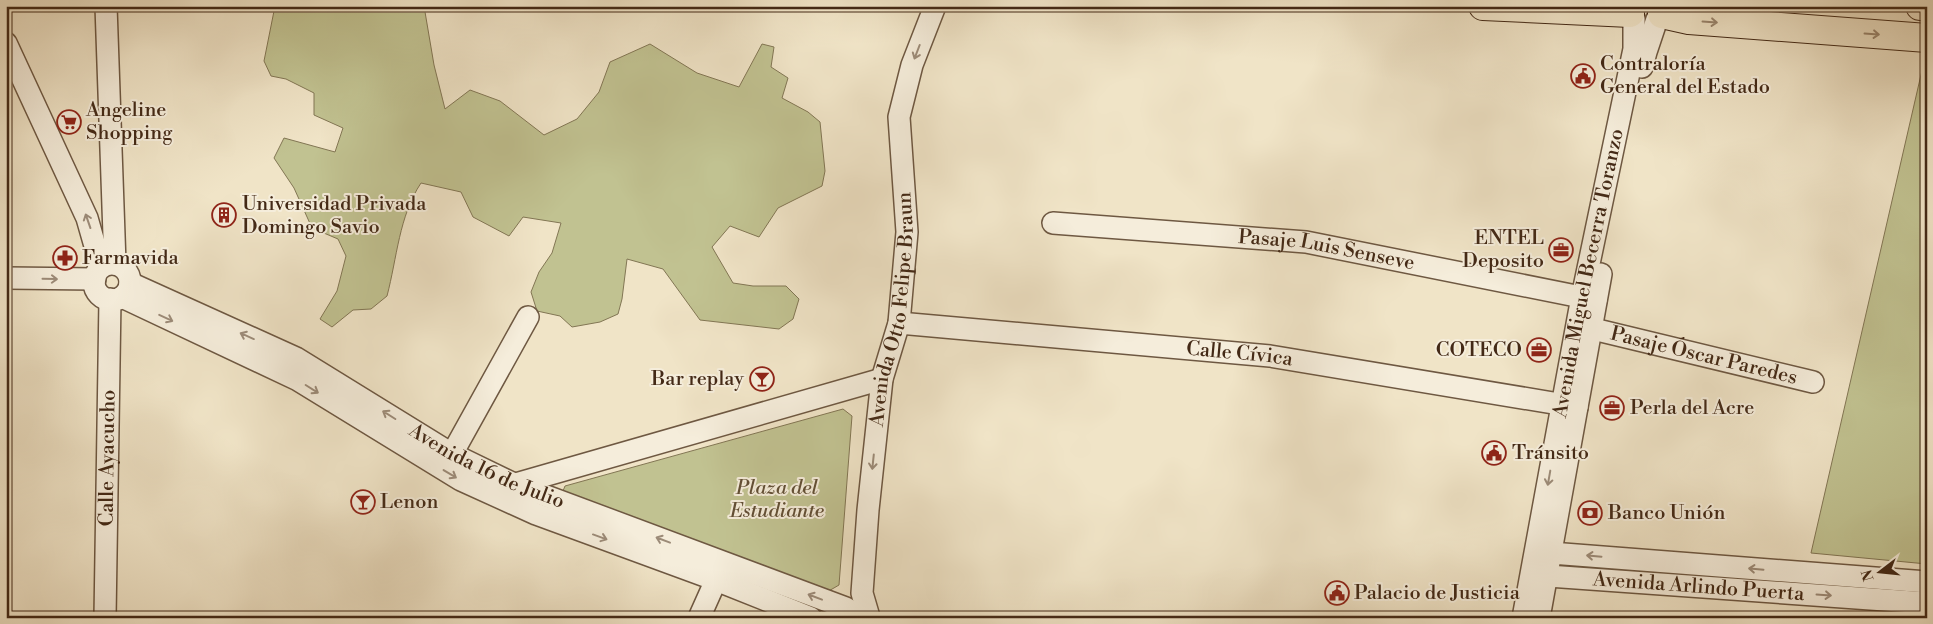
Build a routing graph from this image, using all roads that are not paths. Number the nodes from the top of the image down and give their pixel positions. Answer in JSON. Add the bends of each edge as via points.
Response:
{"nodes":[{"id":1,"x":106,"y":6,"type":"edge"},
{"id":2,"x":935,"y":6,"type":"edge"},
{"id":3,"x":1483,"y":6,"type":"edge"},
{"id":4,"x":1920,"y":6,"type":"edge"},
{"id":5,"x":1927,"y":7,"type":"edge"},
{"id":6,"x":1646,"y":13,"type":"edge"},
{"id":7,"x":1927,"y":38,"type":"edge"},
{"id":8,"x":6,"y":43,"type":"edge"},
{"id":9,"x":1053,"y":223,"type":"dead end"},
{"id":10,"x":104,"y":270,"type":"junction"},
{"id":11,"x":6,"y":278,"type":"edge"},
{"id":12,"x":121,"y":293,"type":"junction"},
{"id":13,"x":1589,"y":298,"type":"junction"},
{"id":14,"x":528,"y":317,"type":"dead end"},
{"id":15,"x":899,"y":323,"type":"junction"},
{"id":16,"x":1593,"y":328,"type":"junction"},
{"id":17,"x":882,"y":379,"type":"junction"},
{"id":18,"x":1813,"y":382,"type":"dead end"},
{"id":19,"x":1570,"y":406,"type":"junction"},
{"id":20,"x":452,"y":454,"type":"junction"},
{"id":21,"x":506,"y":490,"type":"junction"},
{"id":22,"x":1543,"y":552,"type":"junction"},
{"id":23,"x":1539,"y":575,"type":"junction"},
{"id":24,"x":716,"y":580,"type":"junction"},
{"id":25,"x":1927,"y":582,"type":"edge"},
{"id":26,"x":1927,"y":603,"type":"edge"},
{"id":27,"x":105,"y":618,"type":"edge"},
{"id":28,"x":699,"y":618,"type":"edge"},
{"id":29,"x":811,"y":618,"type":"edge"},
{"id":30,"x":867,"y":618,"type":"edge"},
{"id":31,"x":1523,"y":618,"type":"edge"},
{"id":32,"x":1539,"y":618,"type":"edge"}],
"edges":[{"from":1,"to":10,"type":"street"},
{"from":2,"to":15,"type":"street","name":"Avenida Otto Felipe Braun","one_way":true,"via":[[912,65],[899,117],[907,232]]},
{"from":3,"to":6,"type":"main road"},
{"from":4,"to":5,"type":"main road"},
{"from":6,"to":7,"type":"main road","one_way":true,"via":[[1689,20]]},
{"from":6,"to":13,"type":"street","name":"Avenida Miguel Becerra Toranzo","via":[[1634,49]]},
{"from":10,"to":8,"type":"street","one_way":true,"via":[[87,218]]},
{"from":9,"to":13,"type":"street","name":"Pasaje Luis Senseve","via":[[1306,242]]},
{"from":11,"to":10,"type":"street","one_way":true},
{"from":10,"to":12,"type":"street","via":[[124,268],[128,272]]},
{"from":10,"to":12,"type":"street","via":[[97,290],[105,298]]},
{"from":20,"to":12,"type":"street","name":"Avenida 16 de Julio","one_way":true,"via":[[296,358]]},
{"from":12,"to":21,"type":"street","name":"Avenida 16 de Julio","one_way":true,"via":[[298,380],[461,480]]},
{"from":12,"to":27,"type":"street","name":"Calle Ayacucho"},
{"from":13,"to":16,"type":"street","name":"Avenida Miguel Becerra Toranzo"},
{"from":13,"to":19,"type":"street","name":"Avenida Miguel Becerra Toranzo"},
{"from":14,"to":20,"type":"street"},
{"from":15,"to":17,"type":"street","name":"Avenida Otto Felipe Braun"},
{"from":15,"to":19,"type":"street","name":"Calle Cívica","via":[[1270,356]]},
{"from":16,"to":18,"type":"street","name":"Pasaje Óscar Paredes"},
{"from":16,"to":19,"type":"street","name":"Avenida Miguel Becerra Toranzo"},
{"from":17,"to":21,"type":"street"},
{"from":17,"to":30,"type":"street","name":"Avenida Otto Felipe Braun","one_way":true,"via":[[862,593]]},
{"from":19,"to":22,"type":"street","name":"Avenida Miguel Becerra Toranzo"},
{"from":20,"to":21,"type":"street","name":"Avenida 16 de Julio"},
{"from":21,"to":24,"type":"street","name":"Avenida 16 de Julio","one_way":true,"via":[[536,514]]},
{"from":30,"to":21,"type":"street","name":"Avenida 16 de Julio","one_way":true},
{"from":22,"to":23,"type":"street","name":"Avenida Miguel Becerra Toranzo"},
{"from":25,"to":22,"type":"street","name":"Avenida Arlindo Puerta","one_way":true},
{"from":23,"to":26,"type":"street","name":"Avenida Arlindo Puerta","one_way":true},
{"from":23,"to":31,"type":"street","name":"Avenida Miguel Becerra Toranzo"},
{"from":23,"to":32,"type":"street","name":"Avenida Miguel Becerra Toranzo"},
{"from":24,"to":28,"type":"street"},
{"from":24,"to":29,"type":"street","name":"Avenida 16 de Julio"}]}
